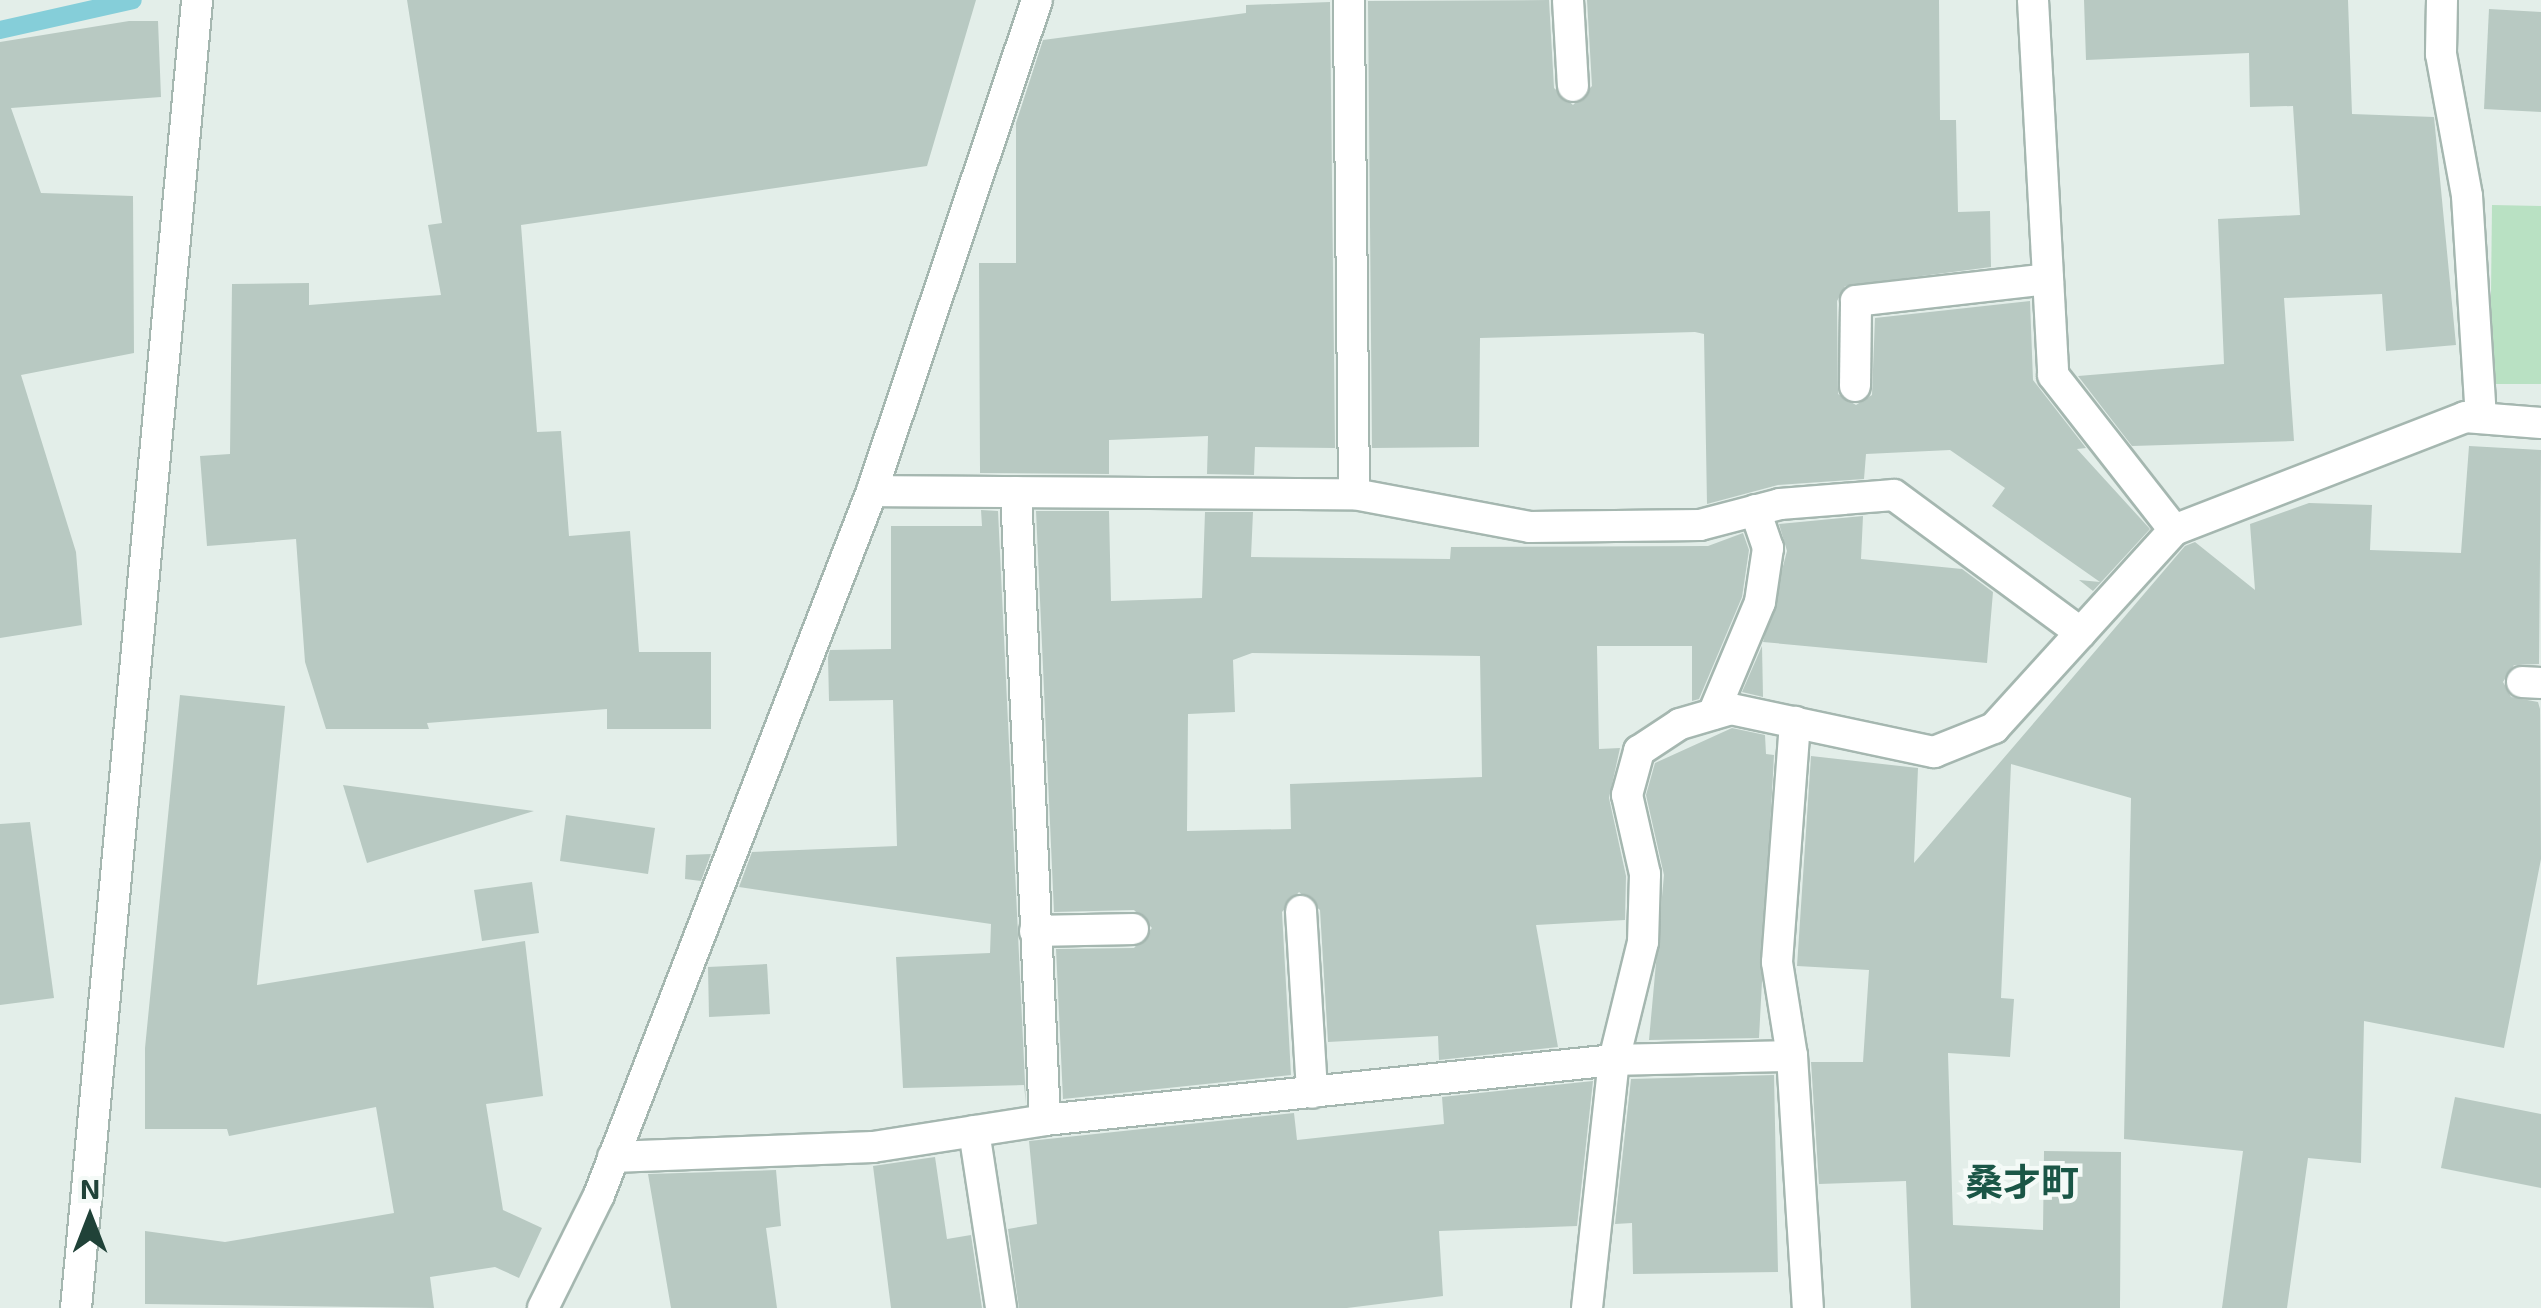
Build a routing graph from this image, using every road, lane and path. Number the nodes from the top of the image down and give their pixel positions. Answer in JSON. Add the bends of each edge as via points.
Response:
{"nodes":[{"id":1,"x":198,"y":0,"type":"edge"},
{"id":2,"x":1036,"y":0,"type":"edge"},
{"id":3,"x":1349,"y":0,"type":"edge"},
{"id":4,"x":1568,"y":0,"type":"edge"},
{"id":5,"x":2034,"y":0,"type":"edge"},
{"id":6,"x":2442,"y":0,"type":"edge"},
{"id":7,"x":1572,"y":86,"type":"dead end"},
{"id":8,"x":2048,"y":279,"type":"junction"},
{"id":9,"x":1855,"y":386,"type":"dead end"},
{"id":10,"x":2481,"y":418,"type":"junction"},
{"id":11,"x":2541,"y":422,"type":"edge"},
{"id":12,"x":872,"y":491,"type":"junction"},
{"id":13,"x":1016,"y":492,"type":"junction"},
{"id":14,"x":1354,"y":494,"type":"junction"},
{"id":15,"x":1756,"y":510,"type":"junction"},
{"id":16,"x":2174,"y":530,"type":"junction"},
{"id":17,"x":2080,"y":633,"type":"junction"},
{"id":18,"x":1713,"y":714,"type":"junction"},
{"id":19,"x":1795,"y":722,"type":"junction"},
{"id":20,"x":1301,"y":911,"type":"dead end"},
{"id":21,"x":1133,"y":929,"type":"dead end"},
{"id":22,"x":1036,"y":931,"type":"junction"},
{"id":23,"x":1792,"y":1056,"type":"junction"},
{"id":24,"x":1614,"y":1060,"type":"junction"},
{"id":25,"x":1312,"y":1093,"type":"junction"},
{"id":26,"x":1044,"y":1120,"type":"junction"},
{"id":27,"x":974,"y":1131,"type":"junction"},
{"id":28,"x":612,"y":1157,"type":"junction"},
{"id":29,"x":76,"y":1308,"type":"edge"},
{"id":30,"x":543,"y":1308,"type":"edge"},
{"id":31,"x":1001,"y":1308,"type":"edge"},
{"id":32,"x":1587,"y":1308,"type":"edge"},
{"id":33,"x":1808,"y":1308,"type":"edge"}],
"edges":[{"from":1,"to":29,"type":"street"},
{"from":2,"to":12,"type":"street"},
{"from":3,"to":14,"type":"street"},
{"from":4,"to":7,"type":"street"},
{"from":5,"to":8,"type":"street"},
{"from":6,"to":10,"type":"street","via":[[2440,54],[2467,196]]},
{"from":8,"to":9,"type":"street","via":[[1856,301]]},
{"from":8,"to":16,"type":"street","via":[[2053,376]]},
{"from":10,"to":11,"type":"street"},
{"from":10,"to":16,"type":"street","via":[[2464,416]]},
{"from":12,"to":13,"type":"street"},
{"from":12,"to":28,"type":"street"},
{"from":13,"to":14,"type":"street"},
{"from":13,"to":22,"type":"street"},
{"from":14,"to":15,"type":"street","via":[[1530,527],[1700,525]]},
{"from":15,"to":17,"type":"street","via":[[1894,495]]},
{"from":15,"to":18,"type":"street","via":[[1768,548],[1760,602]]},
{"from":16,"to":17,"type":"street"},
{"from":17,"to":19,"type":"street","via":[[1994,728],[1934,752]]},
{"from":18,"to":19,"type":"street","via":[[1730,709]]},
{"from":18,"to":24,"type":"street","via":[[1639,751],[1627,796],[1644,874],[1643,942]]},
{"from":19,"to":23,"type":"street","via":[[1777,962]]},
{"from":20,"to":25,"type":"street"},
{"from":21,"to":22,"type":"street"},
{"from":22,"to":26,"type":"street"},
{"from":23,"to":24,"type":"street"},
{"from":23,"to":33,"type":"street"},
{"from":24,"to":25,"type":"street"},
{"from":24,"to":32,"type":"street"},
{"from":25,"to":26,"type":"street"},
{"from":26,"to":27,"type":"street"},
{"from":27,"to":28,"type":"street","via":[[873,1147]]},
{"from":27,"to":31,"type":"street"},
{"from":28,"to":30,"type":"street"}]}
